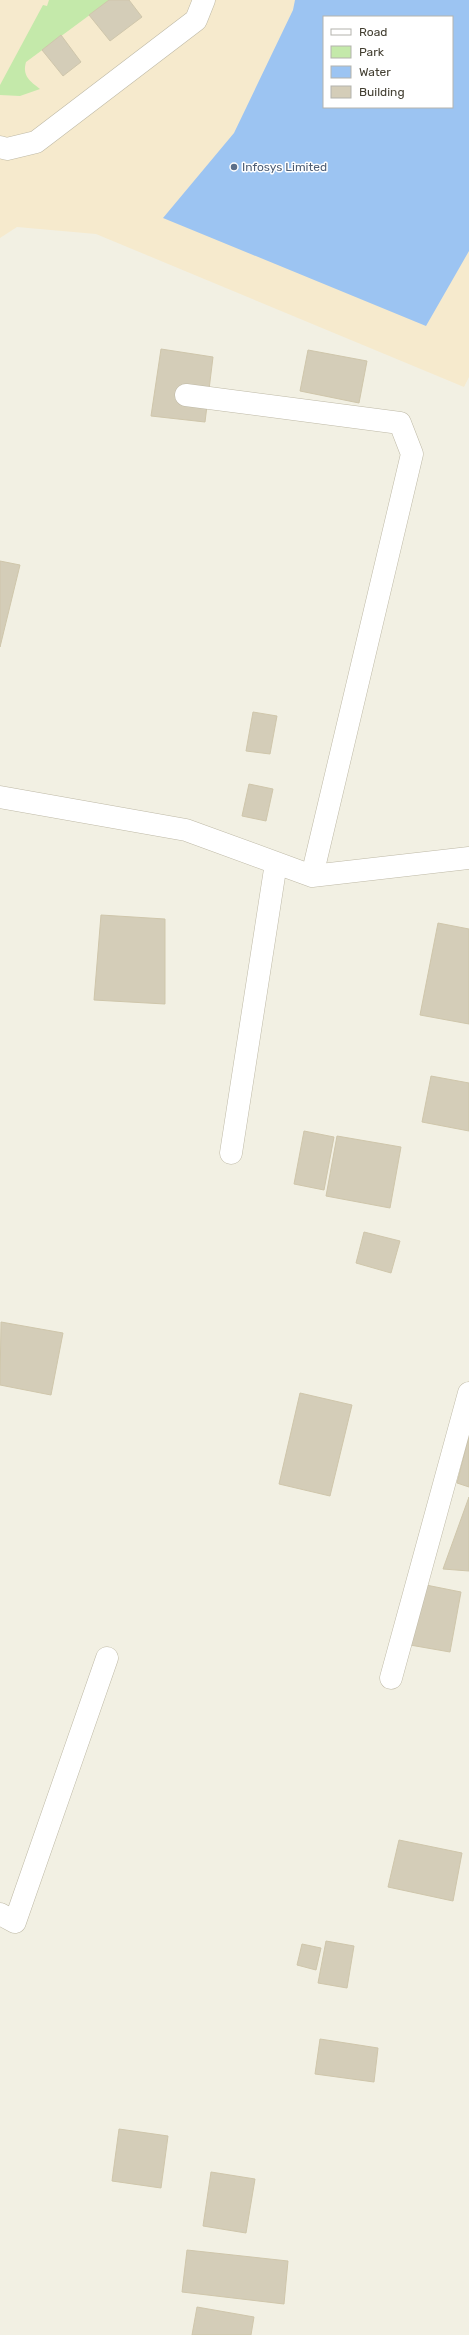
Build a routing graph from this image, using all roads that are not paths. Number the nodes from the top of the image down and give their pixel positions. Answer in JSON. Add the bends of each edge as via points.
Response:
{"nodes":[{"id":1,"x":204,"y":0,"type":"edge"},
{"id":2,"x":0,"y":147,"type":"edge"},
{"id":3,"x":186,"y":395,"type":"dead end"},
{"id":4,"x":0,"y":797,"type":"edge"},
{"id":5,"x":469,"y":858,"type":"edge"},
{"id":6,"x":276,"y":863,"type":"junction"},
{"id":7,"x":312,"y":876,"type":"junction"},
{"id":8,"x":231,"y":1153,"type":"dead end"},
{"id":9,"x":469,"y":1393,"type":"edge"},
{"id":10,"x":107,"y":1658,"type":"dead end"},
{"id":11,"x":391,"y":1678,"type":"dead end"},
{"id":12,"x":0,"y":1914,"type":"edge"}],
"edges":[{"from":1,"to":2,"type":"street","via":[[196,20],[36,142],[7,149]]},
{"from":3,"to":7,"type":"street","via":[[400,423],[412,454]]},
{"from":4,"to":6,"type":"street","via":[[186,830]]},
{"from":5,"to":7,"type":"street"},
{"from":6,"to":7,"type":"street"},
{"from":6,"to":8,"type":"street"},
{"from":9,"to":11,"type":"street"},
{"from":10,"to":12,"type":"street","via":[[15,1922]]}]}
